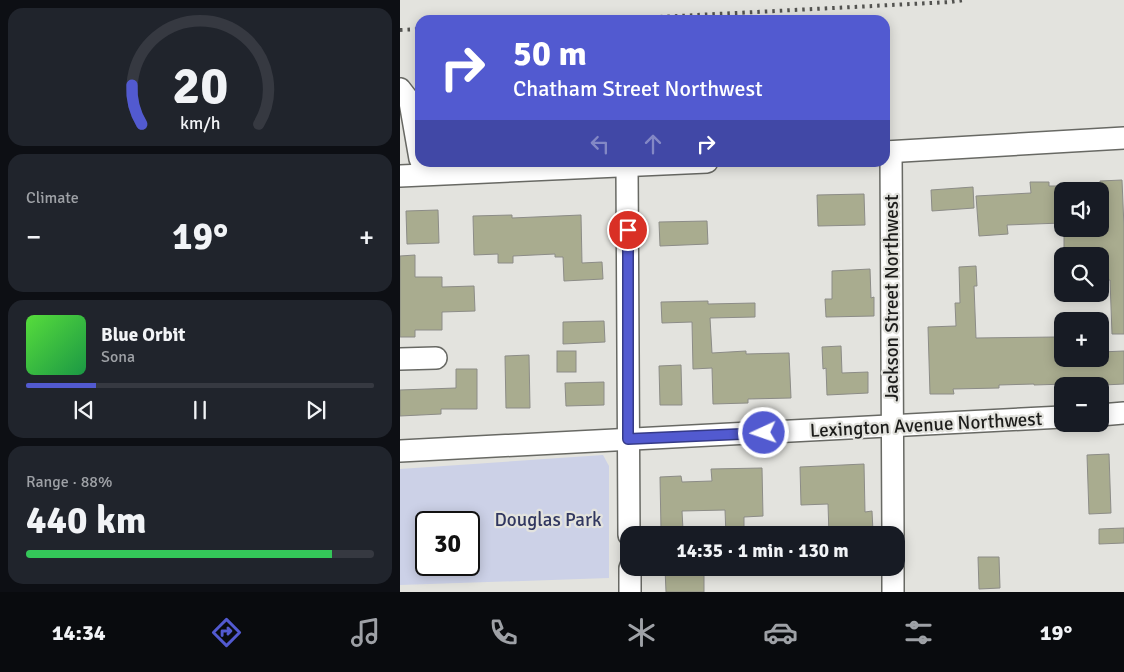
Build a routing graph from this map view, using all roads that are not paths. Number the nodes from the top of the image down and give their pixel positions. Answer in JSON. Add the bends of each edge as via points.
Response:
{"nodes":[{"id":1,"x":400,"y":89,"type":"edge"},
{"id":2,"x":415,"y":131,"type":"edge"},
{"id":3,"x":1124,"y":138,"type":"edge"},
{"id":4,"x":890,"y":152,"type":"edge"},
{"id":5,"x":419,"y":167,"type":"edge"},
{"id":6,"x":627,"y":167,"type":"edge"},
{"id":7,"x":888,"y":167,"type":"edge"},
{"id":8,"x":400,"y":176,"type":"edge"},
{"id":9,"x":436,"y":358,"type":"dead end"},
{"id":10,"x":400,"y":359,"type":"edge"},
{"id":11,"x":1124,"y":413,"type":"edge"},
{"id":12,"x":1109,"y":414,"type":"edge"},
{"id":13,"x":1054,"y":417,"type":"edge"},
{"id":14,"x":892,"y":427,"type":"junction"},
{"id":15,"x":628,"y":439,"type":"junction"},
{"id":16,"x":400,"y":450,"type":"edge"},
{"id":17,"x":630,"y":526,"type":"edge"},
{"id":18,"x":893,"y":526,"type":"edge"},
{"id":19,"x":630,"y":576,"type":"edge"},
{"id":20,"x":893,"y":576,"type":"edge"},
{"id":21,"x":630,"y":592,"type":"edge"},
{"id":22,"x":893,"y":592,"type":"edge"}],
"edges":[{"from":1,"to":2,"type":"street","via":[[410,102]]},
{"from":3,"to":4,"type":"street"},
{"from":5,"to":8,"type":"street"},
{"from":6,"to":15,"type":"street"},
{"from":7,"to":14,"type":"street","name":"Jackson Street Northwest"},
{"from":9,"to":10,"type":"street"},
{"from":11,"to":12,"type":"street"},
{"from":13,"to":14,"type":"street","name":"Lexington Avenue Northwest"},
{"from":14,"to":15,"type":"street","name":"Lexington Avenue Northwest"},
{"from":14,"to":18,"type":"street","name":"Jackson Street Northwest"},
{"from":15,"to":16,"type":"street","name":"Lexington Avenue Northwest"},
{"from":15,"to":17,"type":"street"},
{"from":19,"to":21,"type":"street"},
{"from":20,"to":22,"type":"street"}]}
